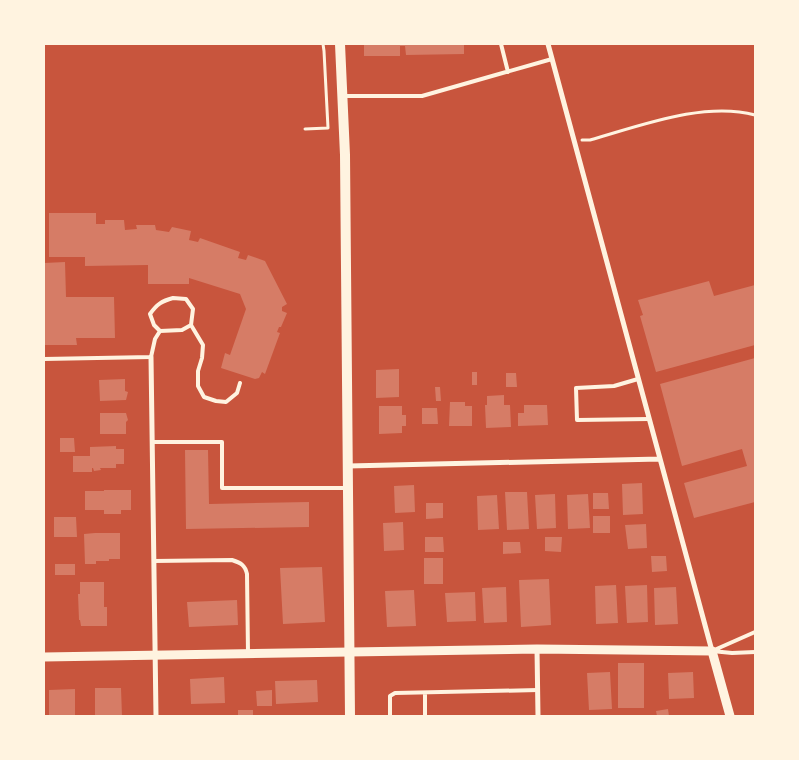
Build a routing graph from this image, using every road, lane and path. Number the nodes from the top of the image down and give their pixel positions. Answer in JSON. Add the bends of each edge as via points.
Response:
{"nodes":[{"id":1,"x":323,"y":44,"type":"edge"},
{"id":2,"x":340,"y":44,"type":"edge"},
{"id":3,"x":501,"y":44,"type":"edge"},
{"id":4,"x":548,"y":44,"type":"edge"},
{"id":5,"x":552,"y":60,"type":"junction"},
{"id":6,"x":508,"y":72,"type":"junction"},
{"id":7,"x":343,"y":96,"type":"junction"},
{"id":8,"x":755,"y":115,"type":"edge"},
{"id":9,"x":305,"y":129,"type":"dead end"},
{"id":10,"x":590,"y":140,"type":"dead end"},
{"id":11,"x":191,"y":325,"type":"junction"},
{"id":12,"x":160,"y":331,"type":"junction"},
{"id":13,"x":152,"y":357,"type":"junction"},
{"id":14,"x":44,"y":359,"type":"edge"},
{"id":15,"x":638,"y":379,"type":"junction"},
{"id":16,"x":240,"y":383,"type":"dead end"},
{"id":17,"x":649,"y":419,"type":"junction"},
{"id":18,"x":152,"y":442,"type":"junction"},
{"id":19,"x":660,"y":459,"type":"junction"},
{"id":20,"x":347,"y":466,"type":"junction"},
{"id":21,"x":347,"y":488,"type":"junction"},
{"id":22,"x":154,"y":561,"type":"junction"},
{"id":23,"x":755,"y":632,"type":"edge"},
{"id":24,"x":537,"y":649,"type":"junction"},
{"id":25,"x":712,"y":651,"type":"junction"},
{"id":26,"x":349,"y":652,"type":"junction"},
{"id":27,"x":755,"y":652,"type":"edge"},
{"id":28,"x":248,"y":653,"type":"junction"},
{"id":29,"x":155,"y":655,"type":"junction"},
{"id":30,"x":44,"y":657,"type":"edge"},
{"id":31,"x":538,"y":690,"type":"junction"},
{"id":32,"x":425,"y":693,"type":"junction"},
{"id":33,"x":156,"y":716,"type":"edge"},
{"id":34,"x":350,"y":716,"type":"edge"},
{"id":35,"x":390,"y":716,"type":"edge"},
{"id":36,"x":425,"y":716,"type":"edge"},
{"id":37,"x":538,"y":716,"type":"edge"},
{"id":38,"x":730,"y":716,"type":"edge"}],
"edges":[{"from":1,"to":9,"type":"path","via":[[328,128]]},
{"from":2,"to":7,"type":"main road"},
{"from":3,"to":6,"type":"lane"},
{"from":4,"to":5,"type":"street"},
{"from":5,"to":6,"type":"lane"},
{"from":5,"to":15,"type":"street"},
{"from":6,"to":7,"type":"lane","via":[[422,96]]},
{"from":7,"to":20,"type":"main road"},
{"from":8,"to":10,"type":"path","via":[[727,111],[696,113]]},
{"from":11,"to":12,"type":"lane","via":[[182,330]]},
{"from":11,"to":12,"type":"lane","via":[[193,309],[186,299],[173,298],[162,301],[150,314]]},
{"from":11,"to":16,"type":"lane","via":[[203,345],[198,386],[204,397],[226,402],[237,393]]},
{"from":12,"to":13,"type":"lane"},
{"from":13,"to":14,"type":"lane"},
{"from":13,"to":18,"type":"street"},
{"from":15,"to":17,"type":"street"},
{"from":15,"to":17,"type":"lane","via":[[614,386],[576,388],[577,420]]},
{"from":17,"to":19,"type":"street"},
{"from":18,"to":21,"type":"lane","via":[[222,442],[222,488]]},
{"from":18,"to":22,"type":"street"},
{"from":19,"to":20,"type":"street"},
{"from":19,"to":25,"type":"street"},
{"from":20,"to":21,"type":"main road"},
{"from":21,"to":26,"type":"main road"},
{"from":22,"to":28,"type":"lane","via":[[232,560],[245,567]]},
{"from":22,"to":29,"type":"street"},
{"from":23,"to":25,"type":"lane"},
{"from":24,"to":25,"type":"street"},
{"from":24,"to":26,"type":"street"},
{"from":24,"to":31,"type":"street"},
{"from":25,"to":27,"type":"lane"},
{"from":25,"to":38,"type":"street"},
{"from":26,"to":28,"type":"street"},
{"from":26,"to":34,"type":"main road"},
{"from":28,"to":29,"type":"street"},
{"from":29,"to":30,"type":"street"},
{"from":29,"to":33,"type":"street"},
{"from":31,"to":32,"type":"lane"},
{"from":31,"to":37,"type":"street"},
{"from":32,"to":35,"type":"lane","via":[[390,696]]},
{"from":32,"to":36,"type":"lane"}]}
